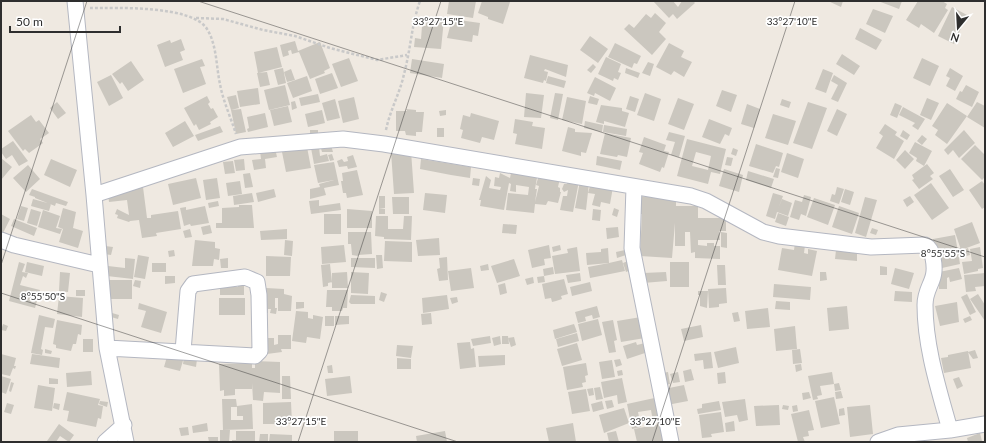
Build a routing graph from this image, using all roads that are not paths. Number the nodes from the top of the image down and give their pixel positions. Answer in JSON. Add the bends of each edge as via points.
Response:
{"nodes":[{"id":1,"x":75,"y":5,"type":"edge"},
{"id":2,"x":634,"y":187,"type":"junction"},
{"id":3,"x":94,"y":195,"type":"junction"},
{"id":4,"x":1,"y":240,"type":"edge"},
{"id":5,"x":100,"y":265,"type":"junction"},
{"id":6,"x":107,"y":348,"type":"junction"},
{"id":7,"x":183,"y":351,"type":"junction"},
{"id":8,"x":985,"y":424,"type":"edge"},
{"id":9,"x":124,"y":426,"type":"junction"},
{"id":10,"x":950,"y":430,"type":"junction"},
{"id":11,"x":899,"y":438,"type":"edge"},
{"id":12,"x":105,"y":442,"type":"edge"},
{"id":13,"x":126,"y":442,"type":"edge"},
{"id":14,"x":671,"y":442,"type":"edge"},
{"id":15,"x":878,"y":442,"type":"edge"}],
"edges":[{"from":1,"to":3,"type":"street"},
{"from":2,"to":3,"type":"street","via":[[343,139],[240,148]]},
{"from":2,"to":10,"type":"street","via":[[698,198],[763,232],[779,236],[871,247],[920,244],[928,247],[932,253],[935,274],[925,300],[930,352]]},
{"from":2,"to":14,"type":"street","via":[[632,248]]},
{"from":3,"to":5,"type":"street"},
{"from":4,"to":5,"type":"street"},
{"from":5,"to":6,"type":"street"},
{"from":6,"to":7,"type":"street"},
{"from":6,"to":9,"type":"street"},
{"from":7,"to":7,"type":"street","via":[[255,356],[260,351],[257,282],[245,278],[193,284],[188,291]]},
{"from":8,"to":10,"type":"street"},
{"from":9,"to":12,"type":"street"},
{"from":9,"to":13,"type":"street"},
{"from":10,"to":11,"type":"street"},
{"from":11,"to":15,"type":"street"}]}
